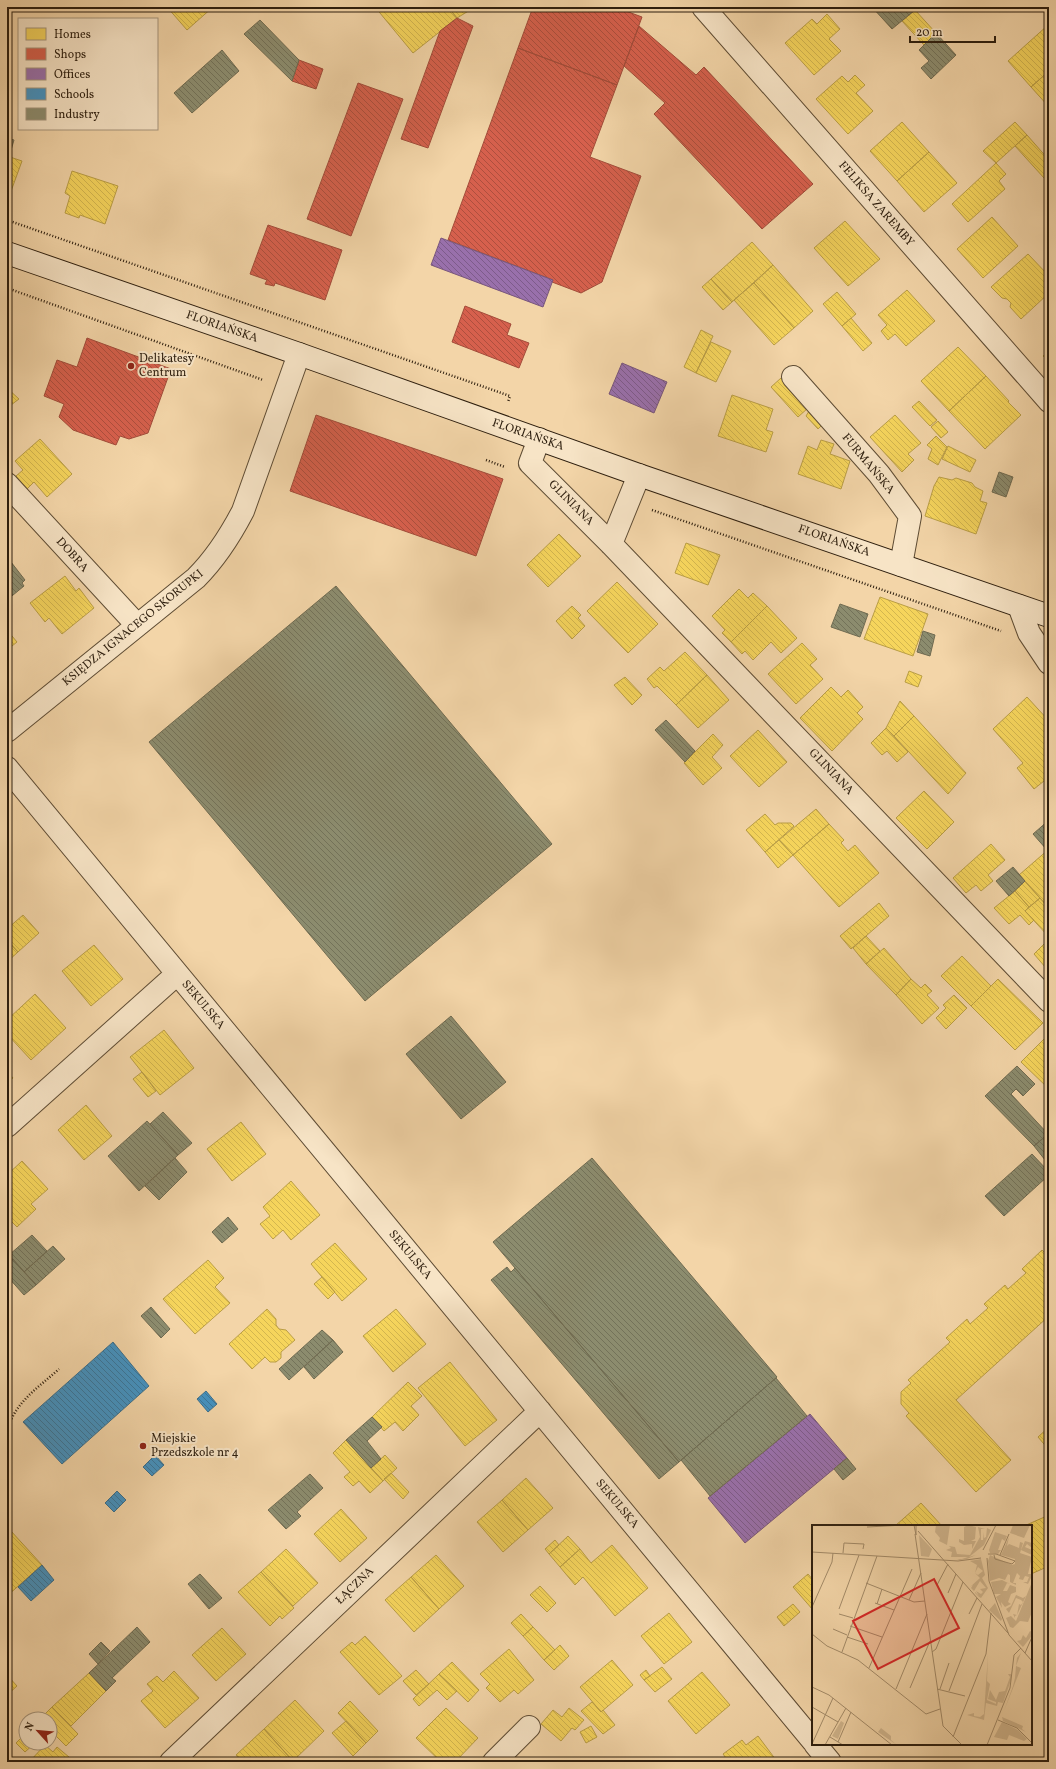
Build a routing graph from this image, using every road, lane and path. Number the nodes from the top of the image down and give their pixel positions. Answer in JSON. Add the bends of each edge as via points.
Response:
{"nodes":[{"id":1,"x":703,"y":7,"type":"edge"},
{"id":2,"x":7,"y":220,"type":"edge"},
{"id":3,"x":7,"y":252,"type":"edge"},
{"id":4,"x":7,"y":288,"type":"edge"},
{"id":5,"x":299,"y":354,"type":"junction"},
{"id":6,"x":792,"y":377,"type":"dead end"},
{"id":7,"x":266,"y":381,"type":"dead end"},
{"id":8,"x":510,"y":396,"type":"dead end"},
{"id":9,"x":1049,"y":401,"type":"edge"},
{"id":10,"x":539,"y":439,"type":"junction"},
{"id":11,"x":639,"y":475,"type":"junction"},
{"id":12,"x":7,"y":484,"type":"edge"},
{"id":13,"x":629,"y":502,"type":"junction"},
{"id":14,"x":611,"y":544,"type":"junction"},
{"id":15,"x":901,"y":565,"type":"junction"},
{"id":16,"x":1020,"y":606,"type":"junction"},
{"id":17,"x":1049,"y":616,"type":"edge"},
{"id":18,"x":137,"y":625,"type":"junction"},
{"id":19,"x":1034,"y":642,"type":"junction"},
{"id":20,"x":1049,"y":663,"type":"edge"},
{"id":21,"x":7,"y":731,"type":"edge"},
{"id":22,"x":7,"y":768,"type":"edge"},
{"id":23,"x":178,"y":974,"type":"junction"},
{"id":24,"x":1049,"y":1001,"type":"edge"},
{"id":25,"x":7,"y":1126,"type":"edge"},
{"id":26,"x":59,"y":1369,"type":"dead end"},
{"id":27,"x":540,"y":1411,"type":"junction"},
{"id":28,"x":7,"y":1430,"type":"edge"},
{"id":29,"x":529,"y":1727,"type":"dead end"},
{"id":30,"x":812,"y":1740,"type":"edge"},
{"id":31,"x":816,"y":1745,"type":"edge"},
{"id":32,"x":171,"y":1762,"type":"edge"},
{"id":33,"x":494,"y":1762,"type":"edge"},
{"id":34,"x":830,"y":1762,"type":"edge"}],
"edges":[{"from":1,"to":9,"type":"street","name":"FELIKSA ZAREMBY"},
{"from":2,"to":8,"type":"path"},
{"from":3,"to":5,"type":"street","name":"FLORIAŃSKA"},
{"from":4,"to":7,"type":"path"},
{"from":5,"to":10,"type":"street","name":"FLORIAŃSKA"},
{"from":5,"to":18,"type":"street","name":"KSIĘDZA IGNACEGO SKORUPKI","via":[[243,511],[233,530],[211,563],[196,578]]},
{"from":6,"to":15,"type":"street","name":"FURMAŃSKA","via":[[879,474],[910,516]]},
{"from":10,"to":11,"type":"street","name":"FLORIAŃSKA"},
{"from":10,"to":14,"type":"street","name":"GLINIANA","via":[[530,462]]},
{"from":11,"to":13,"type":"street"},
{"from":11,"to":15,"type":"street","name":"FLORIAŃSKA"},
{"from":12,"to":18,"type":"street","name":"DOBRA"},
{"from":13,"to":14,"type":"street"},
{"from":13,"to":19,"type":"path"},
{"from":14,"to":24,"type":"street","name":"GLINIANA"},
{"from":15,"to":16,"type":"street","name":"FLORIAŃSKA"},
{"from":16,"to":17,"type":"street","name":"FLORIAŃSKA"},
{"from":16,"to":19,"type":"street"},
{"from":18,"to":21,"type":"street","name":"KSIĘDZA IGNACEGO SKORUPKI"},
{"from":19,"to":20,"type":"street"},
{"from":22,"to":23,"type":"street","name":"SEKULSKA"},
{"from":23,"to":25,"type":"street"},
{"from":23,"to":27,"type":"street","name":"SEKULSKA"},
{"from":26,"to":28,"type":"path","via":[[18,1406]]},
{"from":27,"to":30,"type":"street","name":"SEKULSKA"},
{"from":27,"to":32,"type":"street","name":"ŁĄCZNA"},
{"from":29,"to":33,"type":"street"},
{"from":31,"to":34,"type":"street"}]}
